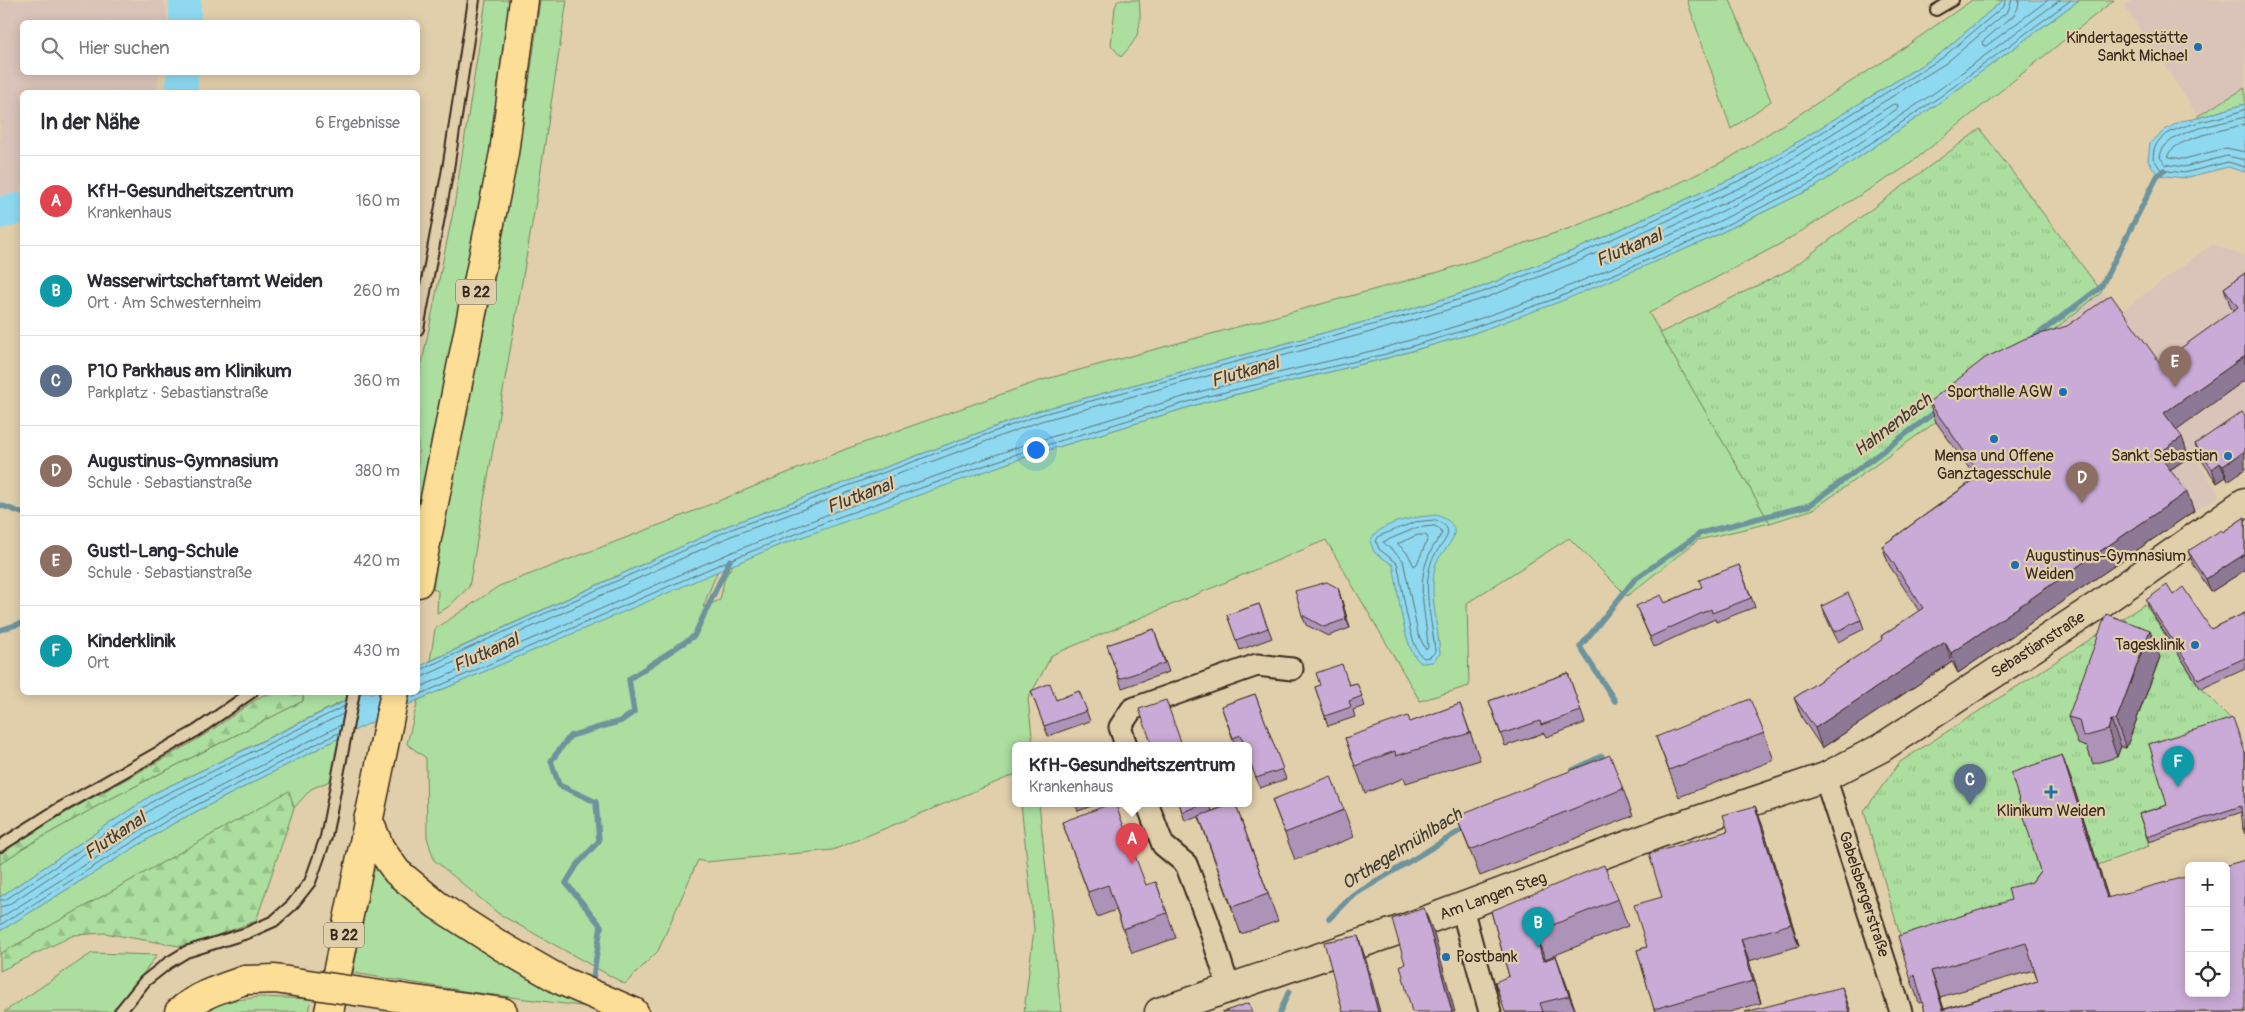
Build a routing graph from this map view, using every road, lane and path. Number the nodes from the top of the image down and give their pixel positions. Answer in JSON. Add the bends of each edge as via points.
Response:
{"nodes":[{"id":1,"x":474,"y":0,"type":"edge"},
{"id":2,"x":524,"y":0,"type":"edge"},
{"id":3,"x":1953,"y":0,"type":"edge"},
{"id":4,"x":1936,"y":10,"type":"dead end"},
{"id":5,"x":420,"y":317,"type":"edge"},
{"id":6,"x":2245,"y":502,"type":"edge"},
{"id":7,"x":420,"y":573,"type":"edge"},
{"id":8,"x":1292,"y":668,"type":"dead end"},
{"id":9,"x":248,"y":695,"type":"edge"},
{"id":10,"x":353,"y":695,"type":"edge"},
{"id":11,"x":394,"y":695,"type":"edge"},
{"id":12,"x":1125,"y":742,"type":"edge"},
{"id":13,"x":1825,"y":777,"type":"junction"},
{"id":14,"x":1149,"y":807,"type":"edge"},
{"id":15,"x":368,"y":819,"type":"junction"},
{"id":16,"x":0,"y":846,"type":"edge"},
{"id":17,"x":1462,"y":908,"type":"junction"},
{"id":18,"x":1229,"y":989,"type":"junction"},
{"id":19,"x":491,"y":1011,"type":"edge"},
{"id":20,"x":120,"y":1012,"type":"edge"},
{"id":21,"x":179,"y":1012,"type":"edge"},
{"id":22,"x":329,"y":1012,"type":"edge"},
{"id":23,"x":634,"y":1012,"type":"edge"},
{"id":24,"x":1159,"y":1012,"type":"edge"},
{"id":25,"x":1490,"y":1012,"type":"edge"},
{"id":26,"x":1901,"y":1012,"type":"edge"}],
"edges":[{"from":1,"to":5,"type":"lane","via":[[448,169]]},
{"from":2,"to":7,"type":"main road","number":"B 22","via":[[504,154]]},
{"from":3,"to":4,"type":"lane"},
{"from":6,"to":13,"type":"street","name":"Sebastianstraße","via":[[2097,606],[1881,748]]},
{"from":8,"to":12,"type":"street","via":[[1257,665],[1132,710],[1120,727]]},
{"from":9,"to":16,"type":"lane","via":[[196,731]]},
{"from":10,"to":20,"type":"lane","via":[[326,837],[310,882],[274,921],[186,952],[168,962],[145,981]]},
{"from":11,"to":15,"type":"main road","number":"B 22"},
{"from":13,"to":17,"type":"street","name":"Am Langen Steg","via":[[1663,832]]},
{"from":13,"to":26,"type":"street","name":"Gabelsbergerstraße"},
{"from":14,"to":18,"type":"street","via":[[1163,845],[1186,864]]},
{"from":15,"to":22,"type":"main road","number":"B 22"},
{"from":15,"to":23,"type":"main road","via":[[380,848],[396,872],[437,905],[560,980]]},
{"from":17,"to":18,"type":"street","name":"Am Langen Steg"},
{"from":17,"to":25,"type":"street"},
{"from":18,"to":24,"type":"street","name":"Am Langen Steg"},
{"from":19,"to":21,"type":"main road","bridge":true,"via":[[274,979],[245,980],[217,989],[190,1002]]}]}
